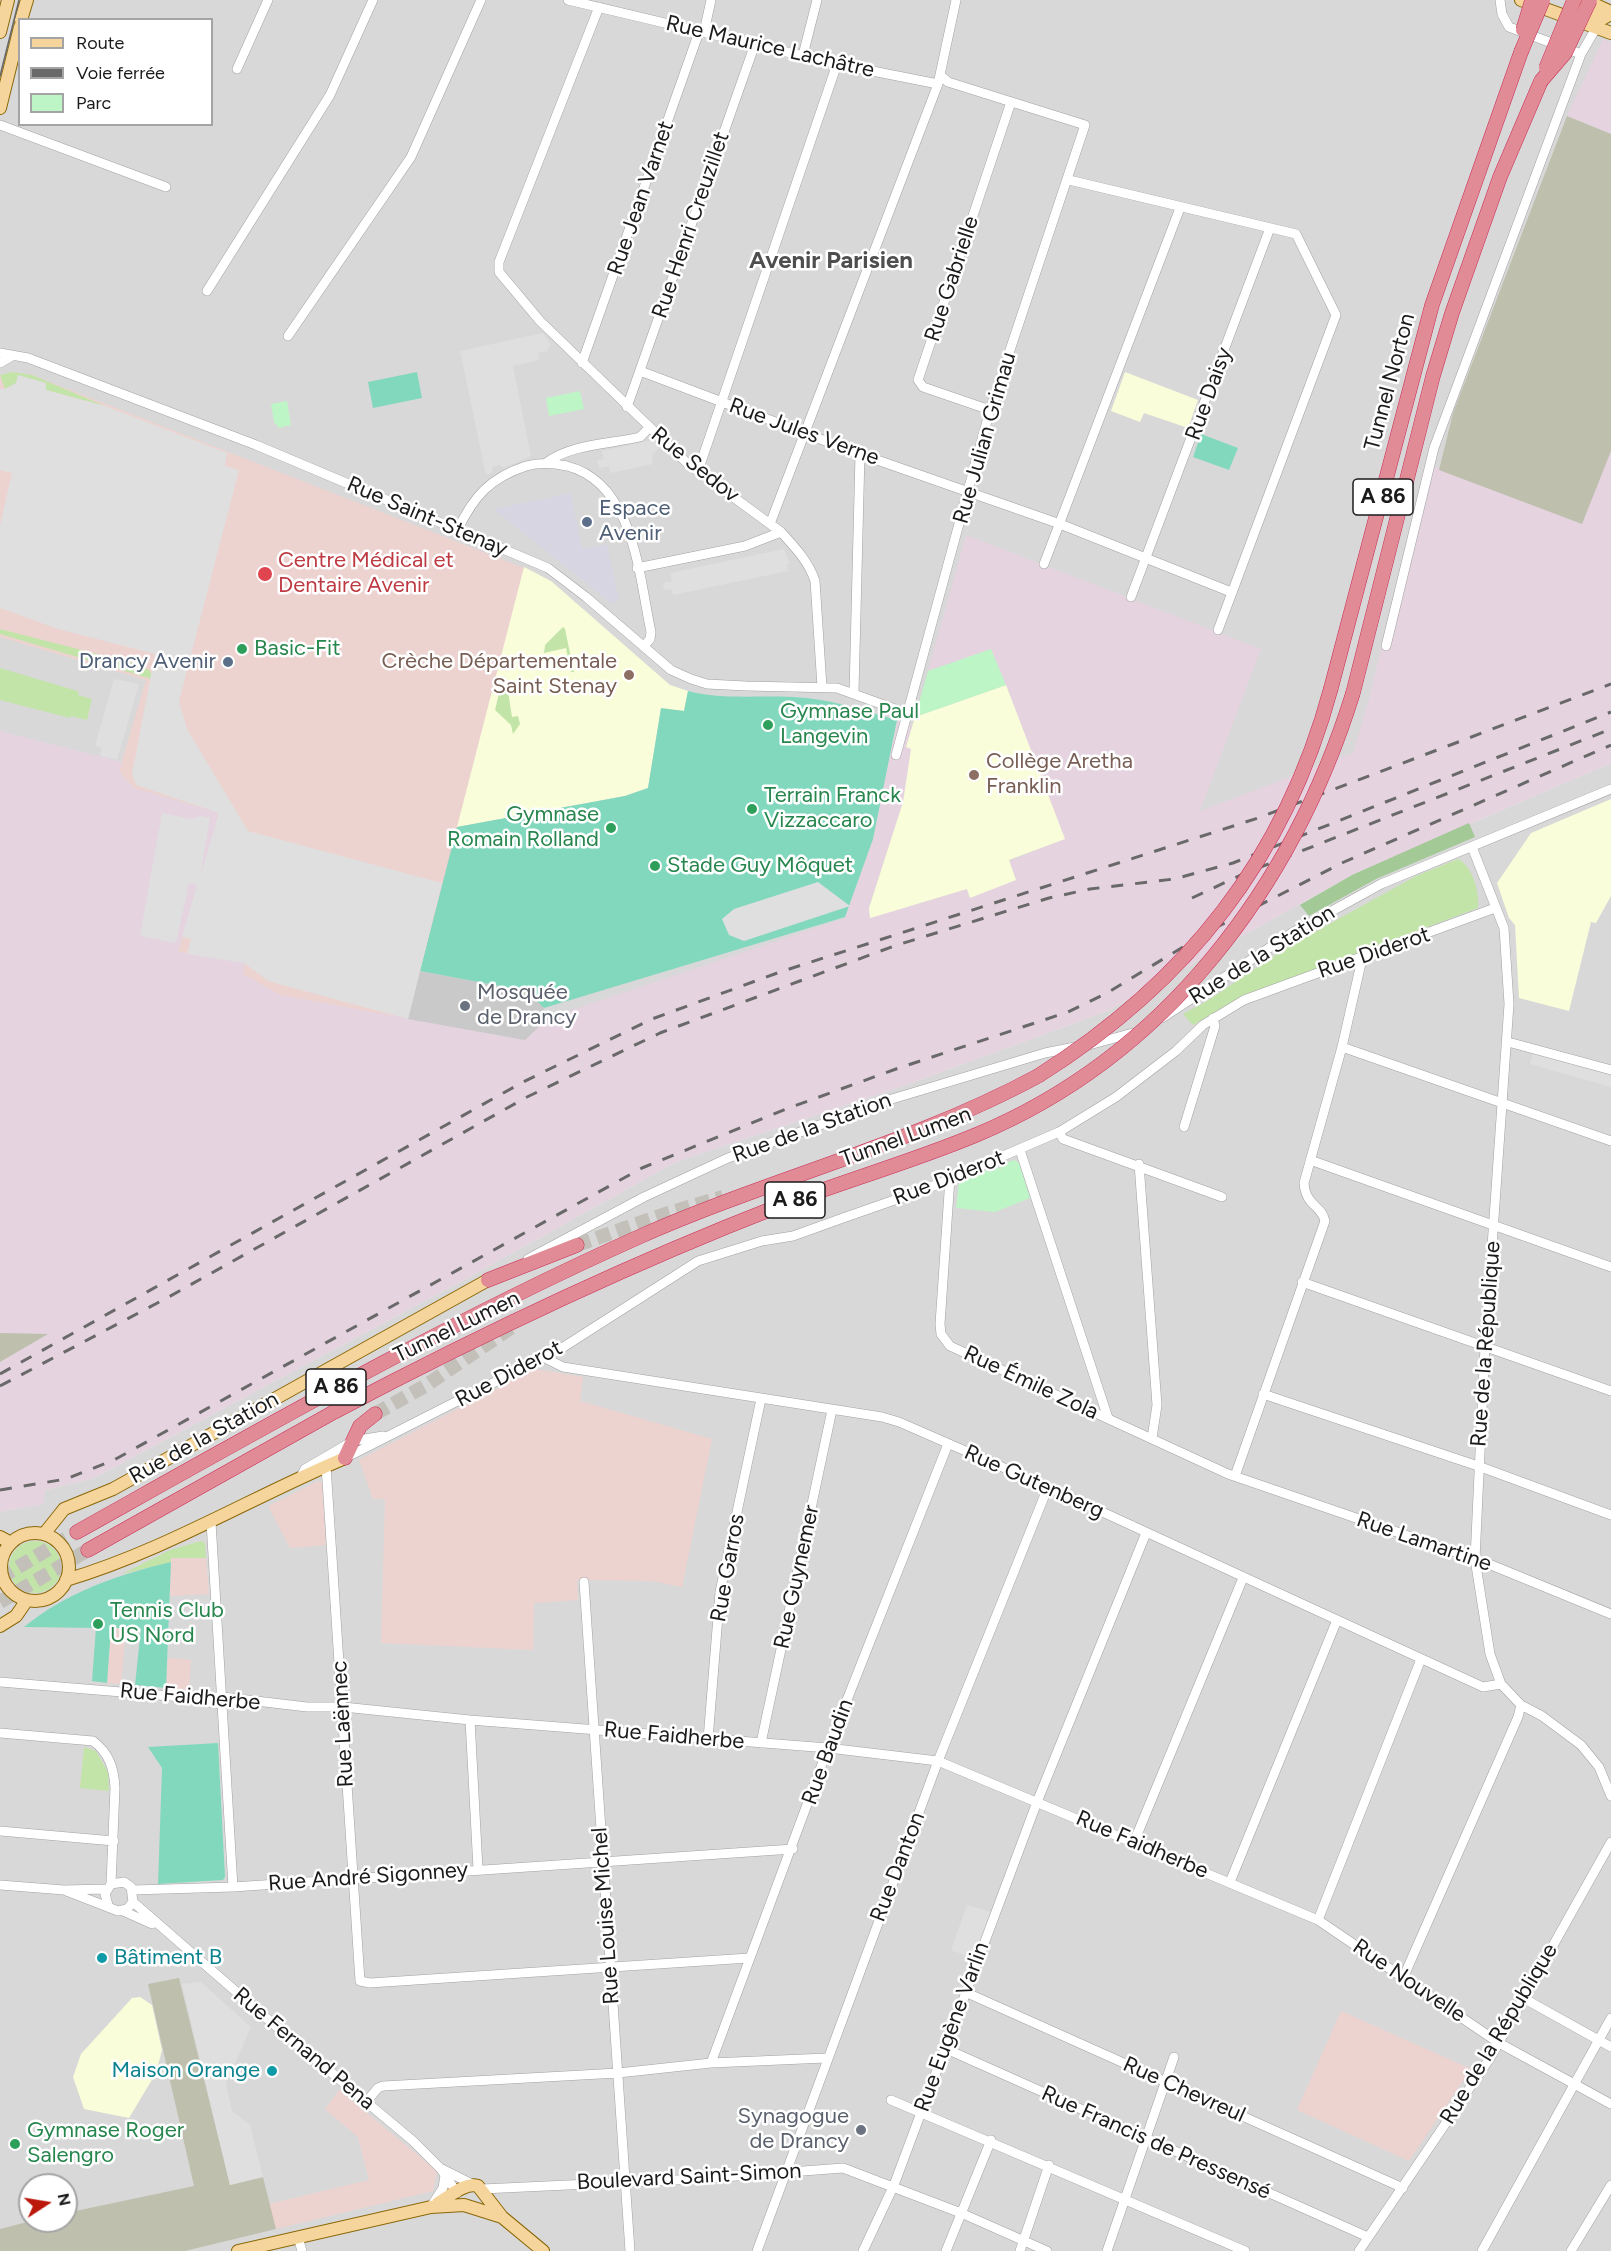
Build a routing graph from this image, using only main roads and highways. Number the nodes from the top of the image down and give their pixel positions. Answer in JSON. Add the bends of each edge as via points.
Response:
{"nodes":[{"id":1,"x":8,"y":0,"type":"edge"},
{"id":2,"x":27,"y":0,"type":"edge"},
{"id":3,"x":1521,"y":0,"type":"edge"},
{"id":4,"x":1532,"y":0,"type":"edge"},
{"id":5,"x":1574,"y":0,"type":"edge"},
{"id":6,"x":1588,"y":0,"type":"edge"},
{"id":7,"x":1547,"y":6,"type":"edge"},
{"id":8,"x":22,"y":18,"type":"edge"},
{"id":9,"x":1605,"y":18,"type":"edge"},
{"id":10,"x":0,"y":32,"type":"edge"},
{"id":11,"x":1611,"y":33,"type":"edge"},
{"id":12,"x":18,"y":35,"type":"edge"},
{"id":13,"x":1521,"y":52,"type":"junction"},
{"id":14,"x":1541,"y":81,"type":"junction"},
{"id":15,"x":0,"y":108,"type":"edge"},
{"id":16,"x":1224,"y":946,"type":"joint"},
{"id":17,"x":1038,"y":1076,"type":"joint"},
{"id":18,"x":577,"y":1245,"type":"tunnel mouth"},
{"id":19,"x":489,"y":1280,"type":"joint"},
{"id":20,"x":375,"y":1414,"type":"tunnel mouth"},
{"id":21,"x":345,"y":1458,"type":"joint"},
{"id":22,"x":77,"y":1532,"type":"tunnel mouth"},
{"id":23,"x":44,"y":1534,"type":"junction"},
{"id":24,"x":5,"y":1540,"type":"edge"},
{"id":25,"x":88,"y":1550,"type":"tunnel mouth"},
{"id":26,"x":68,"y":1559,"type":"junction"},
{"id":27,"x":1,"y":1563,"type":"edge"},
{"id":28,"x":96,"y":1571,"type":"junction"},
{"id":29,"x":66,"y":1580,"type":"junction"},
{"id":30,"x":27,"y":1600,"type":"junction"},
{"id":31,"x":0,"y":1626,"type":"edge"},
{"id":32,"x":456,"y":2193,"type":"junction"},
{"id":33,"x":481,"y":2196,"type":"junction"},
{"id":34,"x":464,"y":2205,"type":"junction"},
{"id":35,"x":431,"y":2206,"type":"junction"},
{"id":36,"x":238,"y":2251,"type":"edge"},
{"id":37,"x":543,"y":2251,"type":"edge"}],
"edges":[{"from":1,"to":10,"type":"main road"},
{"from":2,"to":8,"type":"main road"},
{"from":3,"to":7,"type":"main road"},
{"from":4,"to":13,"type":"highway","bridge":true,"via":[[1523,28]]},
{"from":5,"to":14,"type":"highway","number":"A 86","bridge":true},
{"from":6,"to":9,"type":"main road"},
{"from":6,"to":14,"type":"highway","bridge":true,"via":[[1565,52]]},
{"from":7,"to":9,"type":"main road"},
{"from":7,"to":13,"type":"highway","number":"A 86","bridge":true},
{"from":9,"to":11,"type":"main road"},
{"from":12,"to":15,"type":"main road"},
{"from":13,"to":17,"type":"highway","name":"Tunnel Norton","number":"A 86","bridge":true,"via":[[1432,305],[1331,688],[1308,761],[1280,824],[1229,904],[1193,949],[1117,1021]]},
{"from":14,"to":16,"type":"highway","name":"Tunnel Norton","number":"A 86","bridge":true,"via":[[1500,177],[1452,313],[1340,736],[1309,808],[1263,891]]},
{"from":16,"to":25,"type":"highway","name":"Tunnel Lumen","number":"A 86","bridge":true,"via":[[1140,1034],[1065,1089],[1023,1113],[976,1135],[779,1206],[654,1258],[417,1368]]},
{"from":17,"to":22,"type":"highway","name":"Tunnel Lumen","number":"A 86","via":[[967,1112],[771,1183],[643,1235],[535,1285],[376,1365]]},
{"from":18,"to":19,"type":"highway"},
{"from":19,"to":23,"type":"main road","name":"Rue de la Station","via":[[113,1489],[64,1509]]},
{"from":20,"to":21,"type":"highway","via":[[360,1426]]},
{"from":21,"to":28,"type":"main road","name":"Rue Diderot"},
{"from":23,"to":24,"type":"main road"},
{"from":23,"to":26,"type":"main road","via":[[63,1548]]},
{"from":24,"to":27,"type":"main road"},
{"from":26,"to":28,"type":"main road"},
{"from":26,"to":29,"type":"main road"},
{"from":27,"to":30,"type":"main road","via":[[8,1586]]},
{"from":28,"to":29,"type":"main road","name":"Rue Diderot"},
{"from":29,"to":30,"type":"main road","via":[[62,1588],[46,1599]]},
{"from":30,"to":31,"type":"main road","via":[[16,1616]]},
{"from":32,"to":33,"type":"main road"},
{"from":32,"to":34,"type":"main road"},
{"from":32,"to":35,"type":"main road"},
{"from":33,"to":34,"type":"main road"},
{"from":33,"to":37,"type":"main road"},
{"from":34,"to":35,"type":"main road"},
{"from":35,"to":36,"type":"main road"}]}
